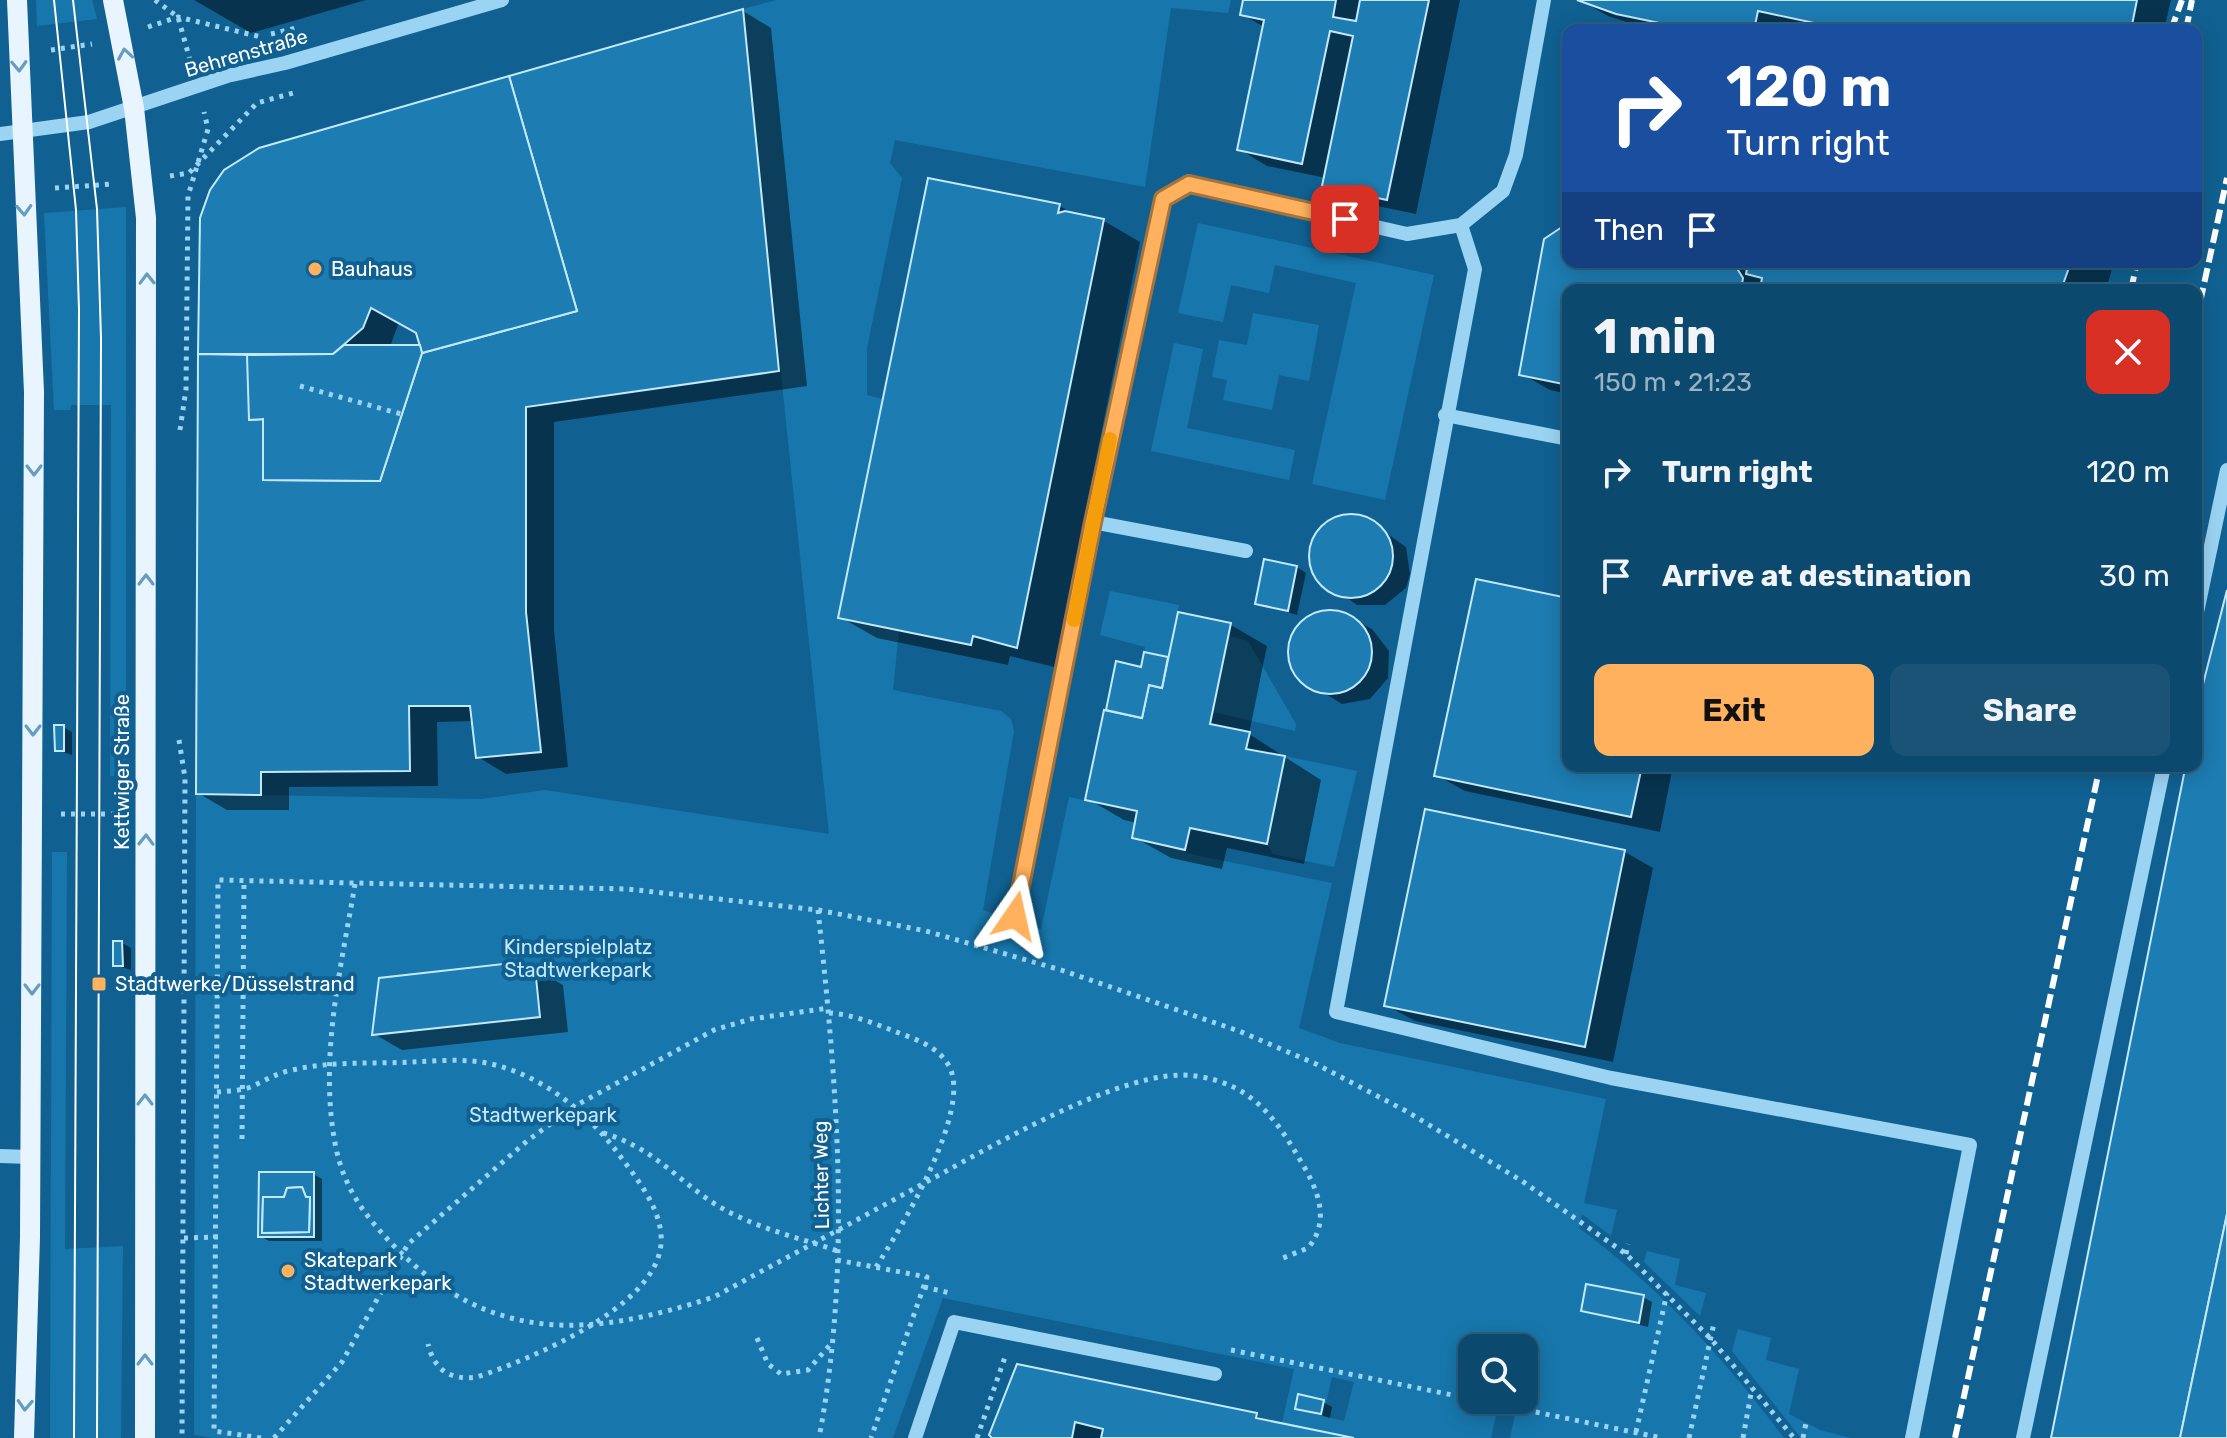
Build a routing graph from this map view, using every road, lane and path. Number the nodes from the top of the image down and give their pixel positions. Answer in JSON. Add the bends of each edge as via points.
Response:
{"nodes":[{"id":1,"x":17,"y":0,"type":"edge"},
{"id":2,"x":113,"y":0,"type":"edge"},
{"id":3,"x":155,"y":0,"type":"edge"},
{"id":4,"x":502,"y":0,"type":"edge"},
{"id":5,"x":1544,"y":0,"type":"edge"},
{"id":6,"x":178,"y":17,"type":"junction"},
{"id":7,"x":146,"y":28,"type":"dead end"},
{"id":8,"x":90,"y":45,"type":"dead end"},
{"id":9,"x":187,"y":48,"type":"dead end"},
{"id":10,"x":51,"y":50,"type":"dead end"},
{"id":11,"x":134,"y":108,"type":"junction"},
{"id":12,"x":206,"y":119,"type":"dead end"},
{"id":13,"x":21,"y":132,"type":"junction"},
{"id":14,"x":0,"y":134,"type":"edge"},
{"id":15,"x":198,"y":165,"type":"junction"},
{"id":16,"x":165,"y":177,"type":"dead end"},
{"id":17,"x":104,"y":184,"type":"dead end"},
{"id":18,"x":64,"y":187,"type":"dead end"},
{"id":19,"x":1461,"y":225,"type":"junction"},
{"id":20,"x":300,"y":386,"type":"dead end"},
{"id":21,"x":401,"y":414,"type":"dead end"},
{"id":22,"x":1445,"y":415,"type":"junction"},
{"id":23,"x":1562,"y":438,"type":"edge"},
{"id":24,"x":180,"y":442,"type":"dead end"},
{"id":25,"x":2227,"y":470,"type":"edge"},
{"id":26,"x":1093,"y":522,"type":"junction"},
{"id":27,"x":1246,"y":551,"type":"dead end"},
{"id":28,"x":2202,"y":589,"type":"edge"},
{"id":29,"x":178,"y":733,"type":"dead end"},
{"id":30,"x":2163,"y":772,"type":"edge"},
{"id":31,"x":68,"y":814,"type":"dead end"},
{"id":32,"x":108,"y":814,"type":"dead end"},
{"id":33,"x":244,"y":881,"type":"junction"},
{"id":34,"x":355,"y":884,"type":"junction"},
{"id":35,"x":818,"y":910,"type":"junction"},
{"id":36,"x":1015,"y":916,"type":"dead end"},
{"id":37,"x":218,"y":984,"type":"junction"},
{"id":38,"x":186,"y":985,"type":"junction"},
{"id":39,"x":829,"y":1010,"type":"junction"},
{"id":40,"x":331,"y":1064,"type":"junction"},
{"id":41,"x":240,"y":1089,"type":"junction"},
{"id":42,"x":217,"y":1092,"type":"junction"},
{"id":43,"x":575,"y":1106,"type":"junction"},
{"id":44,"x":599,"y":1132,"type":"junction"},
{"id":45,"x":242,"y":1139,"type":"dead end"},
{"id":46,"x":0,"y":1156,"type":"edge"},
{"id":47,"x":30,"y":1157,"type":"junction"},
{"id":48,"x":927,"y":1182,"type":"junction"},
{"id":49,"x":839,"y":1230,"type":"junction"},
{"id":50,"x":218,"y":1237,"type":"junction"},
{"id":51,"x":184,"y":1238,"type":"junction"},
{"id":52,"x":815,"y":1243,"type":"junction"},
{"id":53,"x":1628,"y":1244,"type":"dead end"},
{"id":54,"x":838,"y":1251,"type":"junction"},
{"id":55,"x":401,"y":1253,"type":"junction"},
{"id":56,"x":1626,"y":1254,"type":"junction"},
{"id":57,"x":1283,"y":1258,"type":"dead end"},
{"id":58,"x":837,"y":1260,"type":"junction"},
{"id":59,"x":876,"y":1267,"type":"junction"},
{"id":60,"x":1667,"y":1292,"type":"junction"},
{"id":61,"x":1714,"y":1323,"type":"dead end"},
{"id":62,"x":588,"y":1326,"type":"junction"},
{"id":63,"x":1013,"y":1333,"type":"junction"},
{"id":64,"x":757,"y":1338,"type":"dead end"},
{"id":65,"x":1711,"y":1339,"type":"junction"},
{"id":66,"x":428,"y":1344,"type":"dead end"},
{"id":67,"x":830,"y":1345,"type":"junction"},
{"id":68,"x":1215,"y":1374,"type":"dead end"},
{"id":69,"x":1752,"y":1388,"type":"junction"},
{"id":70,"x":1538,"y":1412,"type":"edge"},
{"id":71,"x":1806,"y":1423,"type":"dead end"},
{"id":72,"x":1636,"y":1432,"type":"junction"},
{"id":73,"x":24,"y":1438,"type":"edge"},
{"id":74,"x":145,"y":1438,"type":"edge"},
{"id":75,"x":182,"y":1438,"type":"edge"},
{"id":76,"x":261,"y":1438,"type":"edge"},
{"id":77,"x":274,"y":1438,"type":"edge"},
{"id":78,"x":819,"y":1438,"type":"edge"},
{"id":79,"x":871,"y":1438,"type":"edge"},
{"id":80,"x":915,"y":1438,"type":"edge"},
{"id":81,"x":977,"y":1438,"type":"edge"},
{"id":82,"x":1662,"y":1438,"type":"edge"},
{"id":83,"x":1689,"y":1438,"type":"edge"},
{"id":84,"x":1743,"y":1438,"type":"edge"},
{"id":85,"x":1794,"y":1438,"type":"edge"},
{"id":86,"x":1803,"y":1438,"type":"edge"},
{"id":87,"x":1912,"y":1438,"type":"edge"},
{"id":88,"x":2023,"y":1438,"type":"edge"}],
"edges":[{"from":1,"to":13,"type":"main road","one_way":true},
{"from":11,"to":2,"type":"main road","name":"Kettwiger Straße","one_way":true},
{"from":3,"to":6,"type":"path"},
{"from":4,"to":11,"type":"street","name":"Behrenstraße","via":[[227,76]]},
{"from":5,"to":19,"type":"street","via":[[1516,155],[1503,191]]},
{"from":6,"to":7,"type":"path"},
{"from":6,"to":9,"type":"path"},
{"from":8,"to":10,"type":"path"},
{"from":11,"to":13,"type":"street","name":"Behrenstraße","via":[[89,122]]},
{"from":74,"to":11,"type":"main road","name":"Kettwiger Straße","one_way":true,"via":[[147,287],[144,180]]},
{"from":12,"to":15,"type":"path"},
{"from":13,"to":14,"type":"street","name":"Behrenstraße"},
{"from":13,"to":47,"type":"main road","one_way":true,"via":[[34,392]]},
{"from":15,"to":16,"type":"path","via":[[189,173]]},
{"from":15,"to":24,"type":"path","via":[[188,196],[186,389]]},
{"from":17,"to":18,"type":"path"},
{"from":19,"to":22,"type":"street","via":[[1475,269]]},
{"from":19,"to":26,"type":"street","via":[[1407,234],[1189,184],[1163,199]]},
{"from":20,"to":21,"type":"path"},
{"from":22,"to":23,"type":"street"},
{"from":22,"to":87,"type":"street","via":[[1336,1012],[1611,1078],[1970,1145]]},
{"from":25,"to":28,"type":"street"},
{"from":26,"to":27,"type":"street"},
{"from":26,"to":36,"type":"street"},
{"from":29,"to":38,"type":"path","via":[[185,764]]},
{"from":30,"to":88,"type":"street"},
{"from":31,"to":32,"type":"path"},
{"from":33,"to":34,"type":"path"},
{"from":33,"to":37,"type":"path","via":[[218,880]]},
{"from":33,"to":41,"type":"path"},
{"from":34,"to":35,"type":"path","via":[[627,889]]},
{"from":34,"to":40,"type":"path","via":[[334,1004]]},
{"from":35,"to":39,"type":"path","name":"Lichter Weg"},
{"from":35,"to":56,"type":"path","via":[[926,931],[1239,1031],[1406,1111],[1522,1181]]},
{"from":37,"to":38,"type":"path"},
{"from":37,"to":42,"type":"path"},
{"from":38,"to":51,"type":"path"},
{"from":39,"to":43,"type":"path","via":[[751,1019],[714,1030]]},
{"from":39,"to":48,"type":"path","via":[[926,1043],[947,1062],[953,1080],[951,1099]]},
{"from":39,"to":49,"type":"path","name":"Lichter Weg"},
{"from":40,"to":41,"type":"path","via":[[288,1070]]},
{"from":40,"to":43,"type":"path","via":[[493,1064]]},
{"from":40,"to":55,"type":"path","via":[[334,1140],[346,1184],[364,1215]]},
{"from":41,"to":42,"type":"path"},
{"from":41,"to":45,"type":"path"},
{"from":42,"to":50,"type":"path"},
{"from":43,"to":44,"type":"path"},
{"from":43,"to":55,"type":"path","via":[[527,1141]]},
{"from":44,"to":52,"type":"path","via":[[630,1141],[742,1218]]},
{"from":44,"to":62,"type":"path","via":[[650,1201],[661,1246],[640,1288]]},
{"from":46,"to":47,"type":"street"},
{"from":47,"to":73,"type":"main road","one_way":true},
{"from":48,"to":49,"type":"path"},
{"from":48,"to":57,"type":"path","via":[[1075,1104],[1164,1078],[1197,1076],[1250,1094],[1304,1166],[1322,1221],[1308,1248]]},
{"from":48,"to":59,"type":"path"},
{"from":49,"to":52,"type":"path"},
{"from":49,"to":54,"type":"path","name":"Lichter Weg"},
{"from":50,"to":51,"type":"path"},
{"from":50,"to":76,"type":"path","via":[[214,1431]]},
{"from":51,"to":75,"type":"path"},
{"from":52,"to":54,"type":"path"},
{"from":52,"to":62,"type":"path","via":[[714,1297]]},
{"from":53,"to":56,"type":"path"},
{"from":54,"to":58,"type":"path","name":"Lichter Weg"},
{"from":55,"to":62,"type":"path","via":[[456,1294],[498,1315],[522,1323]]},
{"from":55,"to":77,"type":"path","via":[[342,1362]]},
{"from":56,"to":60,"type":"path"},
{"from":58,"to":59,"type":"path"},
{"from":58,"to":67,"type":"path","name":"Lichter Weg"},
{"from":59,"to":79,"type":"path","via":[[927,1277]]},
{"from":60,"to":65,"type":"path"},
{"from":60,"to":72,"type":"path"},
{"from":61,"to":65,"type":"path"},
{"from":62,"to":66,"type":"path","via":[[494,1371],[464,1379],[438,1367]]},
{"from":63,"to":68,"type":"street"},
{"from":63,"to":80,"type":"street","via":[[954,1322]]},
{"from":63,"to":81,"type":"path"},
{"from":64,"to":67,"type":"path","via":[[768,1364],[781,1374],[808,1370]]},
{"from":65,"to":69,"type":"path"},
{"from":65,"to":83,"type":"path"},
{"from":67,"to":78,"type":"path","name":"Lichter Weg"},
{"from":69,"to":84,"type":"path"},
{"from":69,"to":85,"type":"path"},
{"from":70,"to":72,"type":"path"},
{"from":71,"to":86,"type":"path"},
{"from":72,"to":82,"type":"path"}]}
